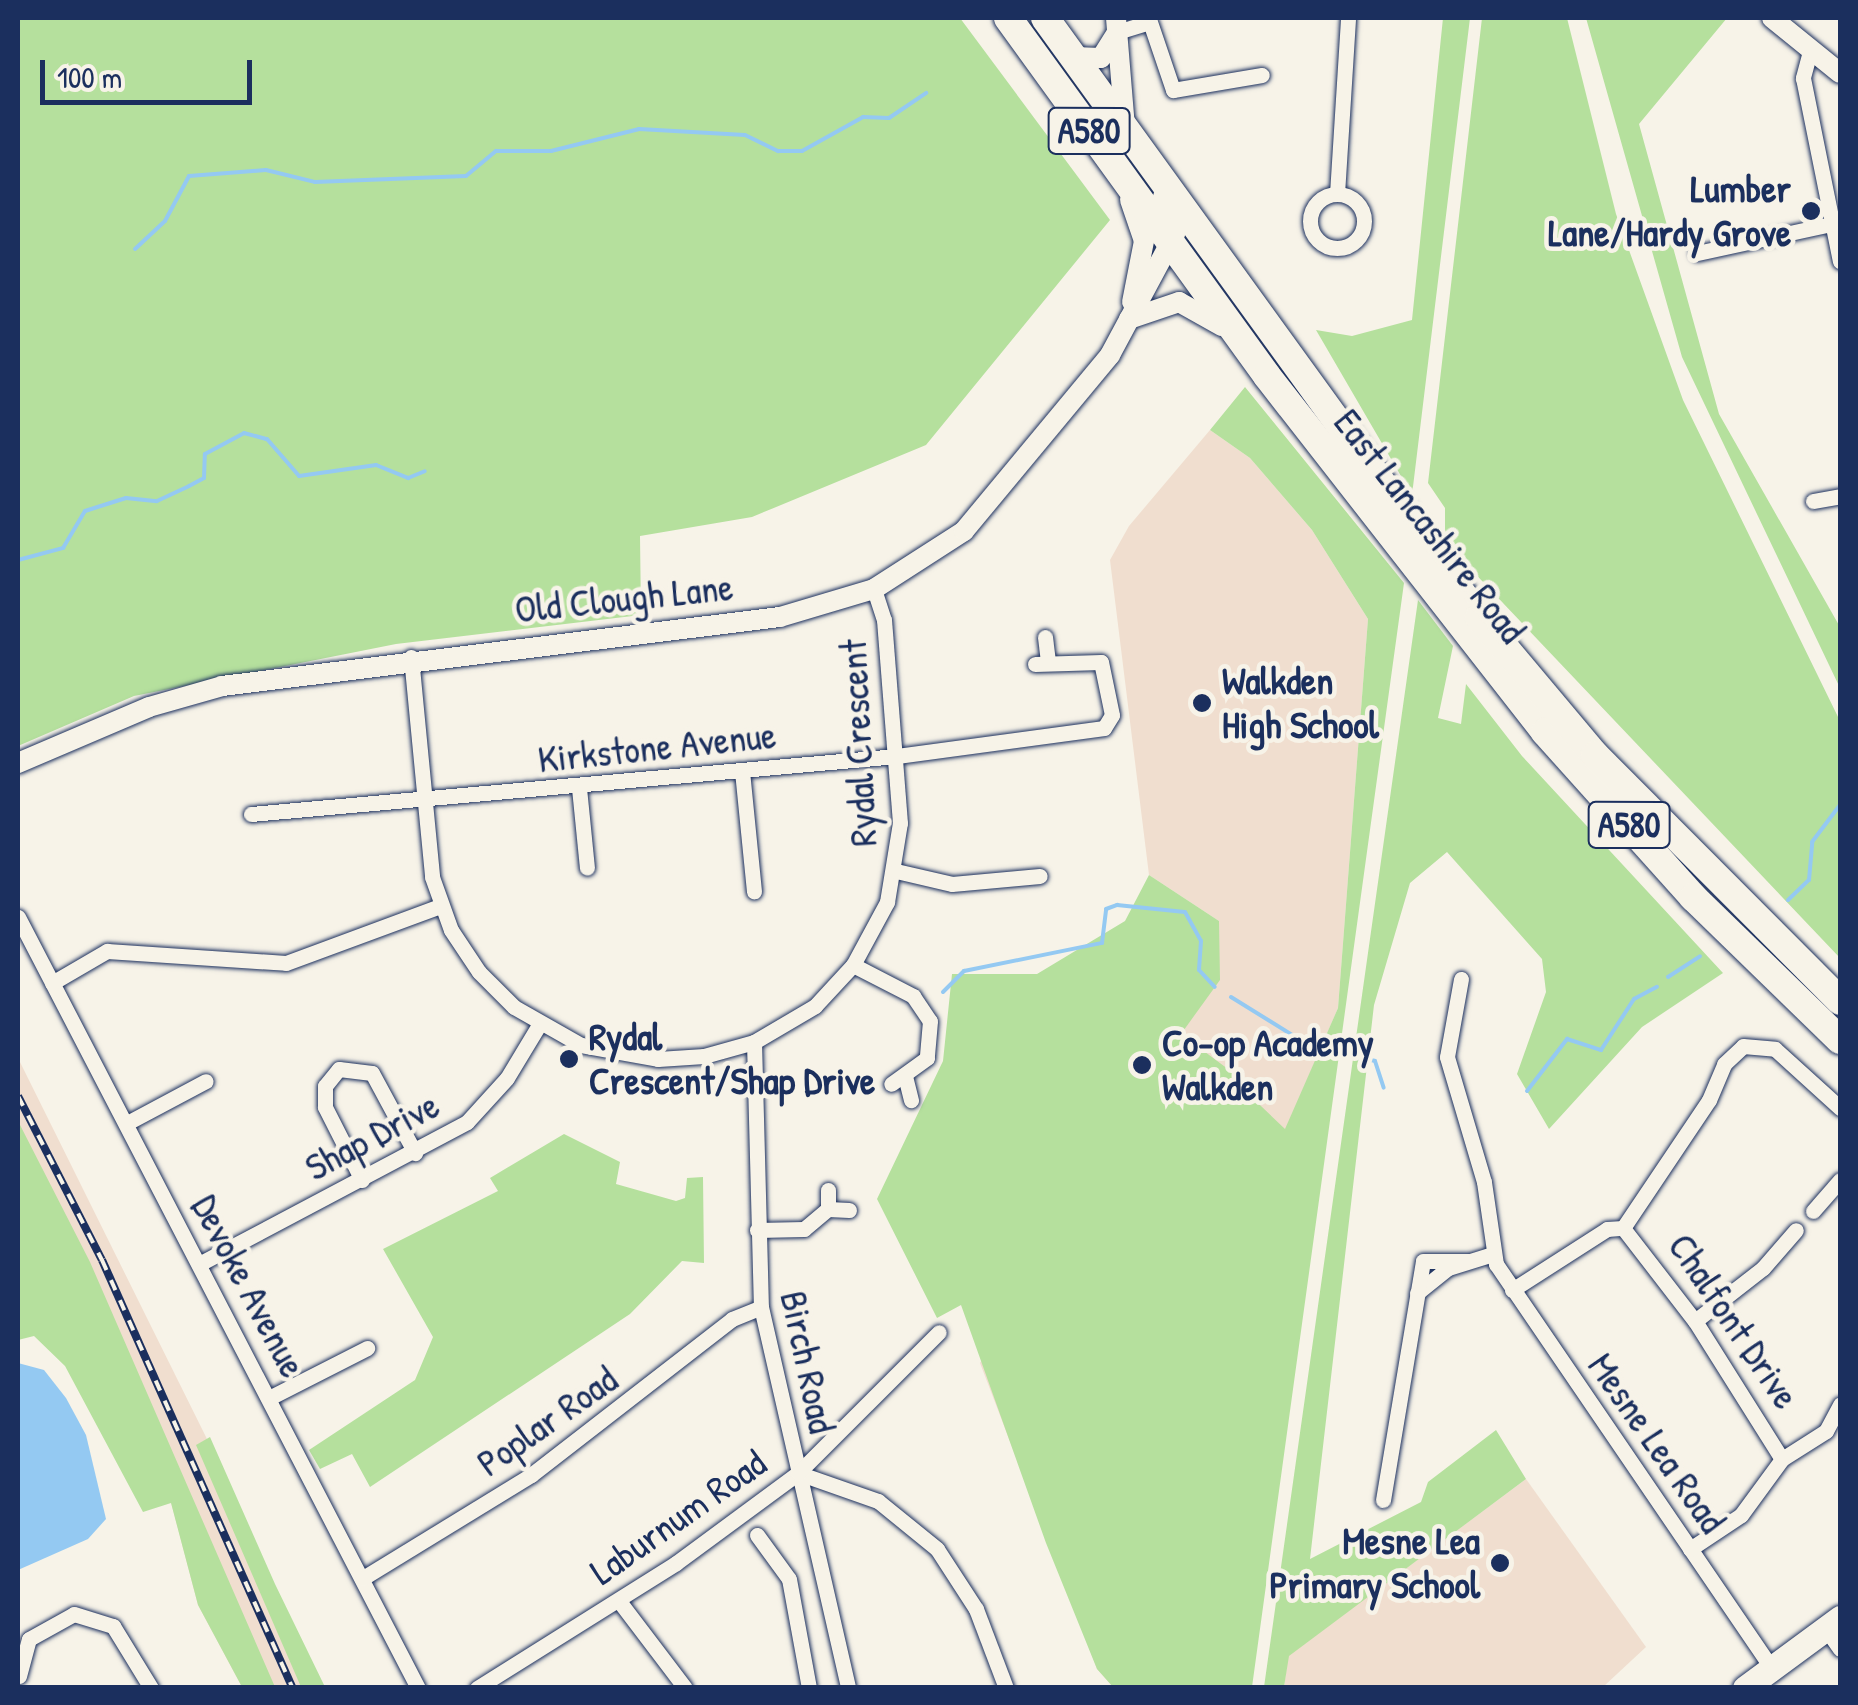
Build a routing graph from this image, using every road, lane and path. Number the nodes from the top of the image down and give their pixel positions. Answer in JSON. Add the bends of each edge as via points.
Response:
{"nodes":[{"id":1,"x":1008,"y":18,"type":"edge"},
{"id":2,"x":1045,"y":18,"type":"edge"},
{"id":3,"x":1348,"y":18,"type":"edge"},
{"id":4,"x":1772,"y":18,"type":"edge"},
{"id":5,"x":1158,"y":20,"type":"edge"},
{"id":6,"x":1117,"y":25,"type":"edge"},
{"id":7,"x":1809,"y":54,"type":"junction"},
{"id":8,"x":1074,"y":57,"type":"junction"},
{"id":9,"x":1840,"y":73,"type":"edge"},
{"id":10,"x":1262,"y":75,"type":"dead end"},
{"id":11,"x":1122,"y":121,"type":"junction"},
{"id":12,"x":1104,"y":152,"type":"junction"},
{"id":13,"x":1337,"y":194,"type":"dead end"},
{"id":14,"x":1832,"y":224,"type":"junction"},
{"id":15,"x":1171,"y":244,"type":"junction"},
{"id":16,"x":1697,"y":253,"type":"dead end"},
{"id":17,"x":1840,"y":260,"type":"edge"},
{"id":18,"x":1129,"y":319,"type":"junction"},
{"id":19,"x":1268,"y":376,"type":"junction"},
{"id":20,"x":1840,"y":496,"type":"edge"},
{"id":21,"x":1813,"y":501,"type":"dead end"},
{"id":22,"x":1437,"y":581,"type":"junction"},
{"id":23,"x":874,"y":589,"type":"junction"},
{"id":24,"x":1045,"y":637,"type":"dead end"},
{"id":25,"x":411,"y":657,"type":"junction"},
{"id":26,"x":897,"y":756,"type":"junction"},
{"id":27,"x":18,"y":763,"type":"edge"},
{"id":28,"x":742,"y":771,"type":"junction"},
{"id":29,"x":579,"y":788,"type":"junction"},
{"id":30,"x":423,"y":804,"type":"junction"},
{"id":31,"x":251,"y":814,"type":"dead end"},
{"id":32,"x":587,"y":868,"type":"dead end"},
{"id":33,"x":896,"y":871,"type":"junction"},
{"id":34,"x":1040,"y":876,"type":"dead end"},
{"id":35,"x":754,"y":891,"type":"dead end"},
{"id":36,"x":440,"y":906,"type":"junction"},
{"id":37,"x":18,"y":917,"type":"edge"},
{"id":38,"x":1759,"y":924,"type":"junction"},
{"id":39,"x":853,"y":965,"type":"junction"},
{"id":40,"x":1461,"y":979,"type":"dead end"},
{"id":41,"x":52,"y":983,"type":"junction"},
{"id":42,"x":1840,"y":1001,"type":"edge"},
{"id":43,"x":1840,"y":1014,"type":"edge"},
{"id":44,"x":539,"y":1024,"type":"junction"},
{"id":45,"x":1840,"y":1040,"type":"edge"},
{"id":46,"x":754,"y":1042,"type":"junction"},
{"id":47,"x":206,"y":1081,"type":"dead end"},
{"id":48,"x":911,"y":1100,"type":"dead end"},
{"id":49,"x":1840,"y":1108,"type":"edge"},
{"id":50,"x":127,"y":1123,"type":"junction"},
{"id":51,"x":414,"y":1153,"type":"junction"},
{"id":52,"x":362,"y":1180,"type":"junction"},
{"id":53,"x":1840,"y":1180,"type":"edge"},
{"id":54,"x":828,"y":1190,"type":"dead end"},
{"id":55,"x":828,"y":1209,"type":"junction"},
{"id":56,"x":849,"y":1210,"type":"dead end"},
{"id":57,"x":1813,"y":1211,"type":"dead end"},
{"id":58,"x":1623,"y":1228,"type":"junction"},
{"id":59,"x":1796,"y":1229,"type":"dead end"},
{"id":60,"x":757,"y":1230,"type":"junction"},
{"id":61,"x":1494,"y":1254,"type":"junction"},
{"id":62,"x":201,"y":1263,"type":"junction"},
{"id":63,"x":1512,"y":1290,"type":"junction"},
{"id":64,"x":760,"y":1307,"type":"junction"},
{"id":65,"x":1695,"y":1320,"type":"junction"},
{"id":66,"x":940,"y":1332,"type":"dead end"},
{"id":67,"x":367,"y":1348,"type":"dead end"},
{"id":68,"x":271,"y":1397,"type":"junction"},
{"id":69,"x":1840,"y":1404,"type":"edge"},
{"id":70,"x":1782,"y":1459,"type":"junction"},
{"id":71,"x":798,"y":1473,"type":"junction"},
{"id":72,"x":1404,"y":1490,"type":"dead end"},
{"id":73,"x":758,"y":1535,"type":"dead end"},
{"id":74,"x":1690,"y":1549,"type":"junction"},
{"id":75,"x":363,"y":1578,"type":"junction"},
{"id":76,"x":619,"y":1600,"type":"junction"},
{"id":77,"x":1836,"y":1632,"type":"edge"},
{"id":78,"x":19,"y":1651,"type":"edge"},
{"id":79,"x":1772,"y":1668,"type":"junction"},
{"id":80,"x":19,"y":1676,"type":"edge"},
{"id":81,"x":151,"y":1688,"type":"edge"},
{"id":82,"x":418,"y":1688,"type":"edge"},
{"id":83,"x":477,"y":1688,"type":"edge"},
{"id":84,"x":684,"y":1688,"type":"edge"},
{"id":85,"x":810,"y":1688,"type":"edge"},
{"id":86,"x":848,"y":1688,"type":"edge"},
{"id":87,"x":1006,"y":1688,"type":"edge"},
{"id":88,"x":1745,"y":1688,"type":"edge"}],
"edges":[{"from":1,"to":12,"type":"highway","name":"East Lancashire Road","number":"A580"},
{"from":2,"to":8,"type":"highway","name":"East Lancashire Road","number":"A580"},
{"from":3,"to":13,"type":"street"},
{"from":4,"to":7,"type":"street"},
{"from":5,"to":6,"type":"street"},
{"from":5,"to":10,"type":"street","via":[[1174,90]]},
{"from":6,"to":8,"type":"street","via":[[1101,58]]},
{"from":6,"to":11,"type":"street"},
{"from":7,"to":9,"type":"street"},
{"from":7,"to":14,"type":"street","via":[[1804,78]]},
{"from":8,"to":11,"type":"highway","name":"East Lancashire Road","number":"A580"},
{"from":11,"to":15,"type":"street","via":[[1175,222]]},
{"from":11,"to":22,"type":"highway","name":"East Lancashire Road","number":"A580","via":[[1372,475]]},
{"from":12,"to":15,"type":"highway","name":"East Lancashire Road","number":"A580"},
{"from":12,"to":18,"type":"street","name":"Old Clough Lane","via":[[1144,241]]},
{"from":14,"to":16,"type":"street"},
{"from":14,"to":17,"type":"street"},
{"from":15,"to":18,"type":"street","name":"Old Clough Lane"},
{"from":15,"to":19,"type":"highway","name":"East Lancashire Road","number":"A580"},
{"from":18,"to":19,"type":"street","via":[[1168,302],[1198,306]]},
{"from":18,"to":23,"type":"street","name":"Old Clough Lane","via":[[1070,409],[989,504],[949,544]]},
{"from":19,"to":22,"type":"highway","name":"East Lancashire Road","number":"A580","via":[[1370,511]]},
{"from":20,"to":21,"type":"street"},
{"from":22,"to":38,"type":"highway","name":"East Lancashire Road","number":"A580"},
{"from":22,"to":45,"type":"highway","name":"East Lancashire Road","number":"A580","via":[[1694,898]]},
{"from":23,"to":25,"type":"street","name":"Old Clough Lane","via":[[780,618]]},
{"from":23,"to":26,"type":"street","name":"Rydal Crescent"},
{"from":24,"to":26,"type":"street","name":"Kirkstone Avenue","via":[[1042,664],[1101,662],[1112,715],[1093,734]]},
{"from":25,"to":27,"type":"street","name":"Old Clough Lane","via":[[222,686],[149,707]]},
{"from":25,"to":30,"type":"street","name":"Rydal Crescent"},
{"from":26,"to":28,"type":"street","name":"Kirkstone Avenue"},
{"from":26,"to":33,"type":"street","name":"Rydal Crescent"},
{"from":28,"to":29,"type":"street","name":"Kirkstone Avenue"},
{"from":28,"to":35,"type":"street"},
{"from":29,"to":30,"type":"street","name":"Kirkstone Avenue"},
{"from":29,"to":32,"type":"street"},
{"from":30,"to":31,"type":"street","name":"Kirkstone Avenue"},
{"from":30,"to":36,"type":"street","name":"Rydal Crescent"},
{"from":33,"to":34,"type":"street","via":[[952,884]]},
{"from":33,"to":39,"type":"street","name":"Rydal Crescent"},
{"from":36,"to":41,"type":"street","via":[[286,962],[106,951]]},
{"from":36,"to":44,"type":"street","name":"Rydal Crescent","via":[[486,981]]},
{"from":37,"to":41,"type":"street","name":"Devoke Avenue"},
{"from":38,"to":42,"type":"highway","name":"East Lancashire Road","number":"A580"},
{"from":38,"to":43,"type":"highway"},
{"from":39,"to":46,"type":"street","name":"Rydal Crescent","via":[[815,1006]]},
{"from":39,"to":48,"type":"street","via":[[926,1011],[931,1048],[898,1080]]},
{"from":40,"to":61,"type":"street","name":"Mesne Lea Road","via":[[1446,1057],[1484,1182]]},
{"from":41,"to":50,"type":"street","name":"Devoke Avenue"},
{"from":44,"to":46,"type":"street","name":"Rydal Crescent","via":[[580,1045],[658,1059]]},
{"from":44,"to":51,"type":"street","name":"Shap Drive","via":[[492,1098]]},
{"from":46,"to":60,"type":"street","name":"Birch Road"},
{"from":47,"to":50,"type":"street"},
{"from":49,"to":58,"type":"street","via":[[1775,1049],[1756,1043],[1724,1064],[1697,1121]]},
{"from":50,"to":62,"type":"street","name":"Devoke Avenue"},
{"from":51,"to":52,"type":"street","name":"Shap Drive"},
{"from":51,"to":52,"type":"street","via":[[372,1072],[339,1069],[325,1086],[325,1107]]},
{"from":52,"to":62,"type":"street","name":"Shap Drive"},
{"from":53,"to":57,"type":"street"},
{"from":54,"to":55,"type":"street"},
{"from":55,"to":56,"type":"street"},
{"from":55,"to":60,"type":"street","via":[[804,1228]]},
{"from":58,"to":63,"type":"street","via":[[1606,1229]]},
{"from":58,"to":65,"type":"street","name":"Chalfont Drive"},
{"from":59,"to":65,"type":"street","via":[[1763,1268]]},
{"from":60,"to":64,"type":"street","name":"Birch Road"},
{"from":61,"to":63,"type":"street","name":"Mesne Lea Road"},
{"from":61,"to":72,"type":"street","via":[[1468,1260],[1417,1293],[1384,1494]]},
{"from":62,"to":68,"type":"street","name":"Devoke Avenue"},
{"from":63,"to":74,"type":"street","name":"Mesne Lea Road"},
{"from":64,"to":71,"type":"street","name":"Birch Road"},
{"from":64,"to":75,"type":"street","name":"Poplar Road","via":[[732,1320],[546,1465]]},
{"from":65,"to":70,"type":"street","name":"Chalfont Drive"},
{"from":66,"to":71,"type":"street","name":"Laburnum Road"},
{"from":67,"to":68,"type":"street"},
{"from":68,"to":75,"type":"street","name":"Devoke Avenue"},
{"from":69,"to":70,"type":"street","via":[[1826,1432]]},
{"from":70,"to":74,"type":"street","via":[[1741,1515]]},
{"from":71,"to":76,"type":"street","name":"Laburnum Road"},
{"from":71,"to":86,"type":"street","name":"Birch Road"},
{"from":71,"to":87,"type":"street","via":[[878,1501],[937,1548],[976,1609]]},
{"from":73,"to":85,"type":"street","via":[[776,1548],[788,1580]]},
{"from":74,"to":79,"type":"street","name":"Mesne Lea Road"},
{"from":75,"to":82,"type":"street","name":"Devoke Avenue"},
{"from":76,"to":83,"type":"street","name":"Laburnum Road"},
{"from":76,"to":84,"type":"street"},
{"from":77,"to":79,"type":"main road"},
{"from":78,"to":80,"type":"street"},
{"from":78,"to":81,"type":"street","via":[[62,1617],[103,1620],[131,1648]]},
{"from":79,"to":88,"type":"main road"}]}
